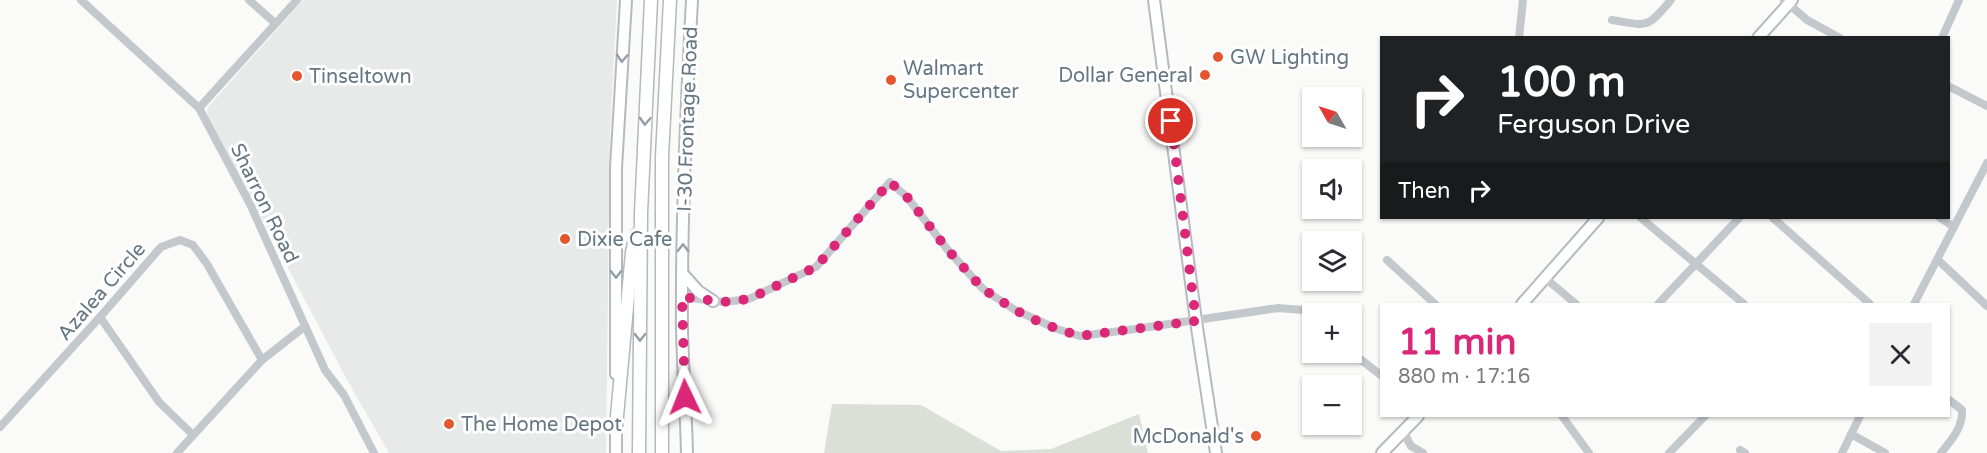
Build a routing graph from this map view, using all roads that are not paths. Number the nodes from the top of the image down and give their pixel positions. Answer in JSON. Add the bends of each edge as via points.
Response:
{"nodes":[{"id":1,"x":81,"y":0,"type":"edge"},
{"id":2,"x":249,"y":0,"type":"edge"},
{"id":3,"x":297,"y":0,"type":"edge"},
{"id":4,"x":626,"y":0,"type":"edge"},
{"id":5,"x":651,"y":0,"type":"edge"},
{"id":6,"x":670,"y":0,"type":"edge"},
{"id":7,"x":692,"y":0,"type":"edge"},
{"id":8,"x":1154,"y":0,"type":"edge"},
{"id":9,"x":1522,"y":0,"type":"edge"},
{"id":10,"x":1671,"y":0,"type":"edge"},
{"id":11,"x":1959,"y":0,"type":"edge"},
{"id":12,"x":1788,"y":1,"type":"edge"},
{"id":13,"x":1612,"y":20,"type":"dead end"},
{"id":14,"x":275,"y":23,"type":"junction"},
{"id":15,"x":1519,"y":36,"type":"edge"},
{"id":16,"x":1760,"y":36,"type":"edge"},
{"id":17,"x":1836,"y":36,"type":"edge"},
{"id":18,"x":1943,"y":36,"type":"edge"},
{"id":19,"x":1950,"y":87,"type":"edge"},
{"id":20,"x":1987,"y":106,"type":"edge"},
{"id":21,"x":200,"y":108,"type":"junction"},
{"id":22,"x":1987,"y":163,"type":"edge"},
{"id":23,"x":641,"y":213,"type":"junction"},
{"id":24,"x":1597,"y":219,"type":"edge"},
{"id":25,"x":1642,"y":219,"type":"edge"},
{"id":26,"x":1738,"y":219,"type":"edge"},
{"id":27,"x":1774,"y":219,"type":"edge"},
{"id":28,"x":1942,"y":219,"type":"edge"},
{"id":29,"x":1954,"y":227,"type":"junction"},
{"id":30,"x":1387,"y":260,"type":"dead end"},
{"id":31,"x":1938,"y":260,"type":"junction"},
{"id":32,"x":1696,"y":264,"type":"junction"},
{"id":33,"x":682,"y":274,"type":"junction"},
{"id":34,"x":1545,"y":278,"type":"junction"},
{"id":35,"x":682,"y":297,"type":"junction"},
{"id":36,"x":713,"y":301,"type":"junction"},
{"id":37,"x":1434,"y":303,"type":"edge"},
{"id":38,"x":1523,"y":303,"type":"edge"},
{"id":39,"x":1575,"y":303,"type":"edge"},
{"id":40,"x":1659,"y":303,"type":"edge"},
{"id":41,"x":1743,"y":303,"type":"edge"},
{"id":42,"x":1869,"y":303,"type":"edge"},
{"id":43,"x":1915,"y":303,"type":"edge"},
{"id":44,"x":1987,"y":306,"type":"edge"},
{"id":45,"x":1302,"y":310,"type":"edge"},
{"id":46,"x":100,"y":317,"type":"junction"},
{"id":47,"x":1196,"y":321,"type":"junction"},
{"id":48,"x":304,"y":327,"type":"junction"},
{"id":49,"x":262,"y":360,"type":"junction"},
{"id":50,"x":1362,"y":361,"type":"edge"},
{"id":51,"x":1380,"y":374,"type":"edge"},
{"id":52,"x":1950,"y":401,"type":"edge"},
{"id":53,"x":1417,"y":417,"type":"edge"},
{"id":54,"x":1563,"y":417,"type":"edge"},
{"id":55,"x":1704,"y":417,"type":"edge"},
{"id":56,"x":1860,"y":417,"type":"edge"},
{"id":57,"x":0,"y":427,"type":"edge"},
{"id":58,"x":616,"y":427,"type":"junction"},
{"id":59,"x":1403,"y":430,"type":"junction"},
{"id":60,"x":1851,"y":434,"type":"junction"},
{"id":61,"x":193,"y":435,"type":"junction"},
{"id":62,"x":1411,"y":446,"type":"junction"},
{"id":63,"x":177,"y":453,"type":"edge"},
{"id":64,"x":374,"y":453,"type":"edge"},
{"id":65,"x":616,"y":453,"type":"edge"},
{"id":66,"x":639,"y":453,"type":"edge"},
{"id":67,"x":662,"y":453,"type":"edge"},
{"id":68,"x":687,"y":453,"type":"edge"},
{"id":69,"x":1216,"y":453,"type":"edge"},
{"id":70,"x":1382,"y":453,"type":"edge"},
{"id":71,"x":1404,"y":453,"type":"edge"},
{"id":72,"x":1423,"y":453,"type":"edge"},
{"id":73,"x":1589,"y":453,"type":"edge"},
{"id":74,"x":1669,"y":453,"type":"edge"},
{"id":75,"x":1842,"y":453,"type":"edge"},
{"id":76,"x":1885,"y":453,"type":"edge"},
{"id":77,"x":1941,"y":453,"type":"edge"}],
"edges":[{"from":1,"to":21,"type":"street","name":"Sharron Road"},
{"from":2,"to":14,"type":"street"},
{"from":3,"to":14,"type":"street"},
{"from":4,"to":58,"type":"main road","one_way":true,"via":[[616,168]]},
{"from":5,"to":23,"type":"highway","one_way":true},
{"from":6,"to":67,"type":"highway","via":[[662,157]]},
{"from":33,"to":7,"type":"main road","name":"I-30 Frontage Road","one_way":true},
{"from":8,"to":47,"type":"main road"},
{"from":9,"to":15,"type":"street"},
{"from":10,"to":13,"type":"street","via":[[1645,25]]},
{"from":11,"to":18,"type":"street"},
{"from":12,"to":16,"type":"main road"},
{"from":12,"to":17,"type":"street","via":[[1801,16]]},
{"from":14,"to":21,"type":"street"},
{"from":19,"to":20,"type":"street"},
{"from":21,"to":48,"type":"street","name":"Sharron Road","via":[[250,204]]},
{"from":22,"to":29,"type":"street"},
{"from":23,"to":58,"type":"highway","via":[[632,252]]},
{"from":23,"to":66,"type":"highway","one_way":true},
{"from":24,"to":34,"type":"main road"},
{"from":25,"to":32,"type":"street"},
{"from":26,"to":32,"type":"street"},
{"from":27,"to":42,"type":"street"},
{"from":28,"to":29,"type":"street"},
{"from":29,"to":31,"type":"street"},
{"from":30,"to":37,"type":"street"},
{"from":31,"to":43,"type":"street"},
{"from":31,"to":44,"type":"street"},
{"from":32,"to":40,"type":"street"},
{"from":32,"to":41,"type":"street"},
{"from":33,"to":35,"type":"main road","name":"I-30 Frontage Road"},
{"from":33,"to":36,"type":"main road"},
{"from":34,"to":38,"type":"main road"},
{"from":34,"to":39,"type":"street"},
{"from":35,"to":36,"type":"street"},
{"from":35,"to":68,"type":"main road","name":"I-30 Frontage Road"},
{"from":36,"to":47,"type":"street","via":[[749,299],[816,267],[890,182],[908,198],[983,289],[1033,319],[1080,336]]},
{"from":45,"to":47,"type":"street","via":[[1278,308]]},
{"from":46,"to":49,"type":"street","name":"Azalea Circle","via":[[161,247],[180,240],[193,245],[207,264]]},
{"from":46,"to":57,"type":"street","name":"Azalea Circle"},
{"from":46,"to":61,"type":"street","via":[[159,402]]},
{"from":47,"to":69,"type":"main road"},
{"from":48,"to":49,"type":"street"},
{"from":48,"to":64,"type":"street","name":"Sharron Road"},
{"from":49,"to":61,"type":"street"},
{"from":50,"to":51,"type":"street"},
{"from":52,"to":77,"type":"street","via":[[1962,411],[1962,418],[1959,430]]},
{"from":53,"to":59,"type":"main road"},
{"from":54,"to":73,"type":"street"},
{"from":55,"to":74,"type":"street"},
{"from":56,"to":60,"type":"street"},
{"from":58,"to":65,"type":"main road"},
{"from":59,"to":62,"type":"street"},
{"from":59,"to":70,"type":"main road"},
{"from":60,"to":75,"type":"street"},
{"from":60,"to":76,"type":"street"},
{"from":61,"to":63,"type":"street"},
{"from":62,"to":71,"type":"street"},
{"from":62,"to":72,"type":"street"}]}
